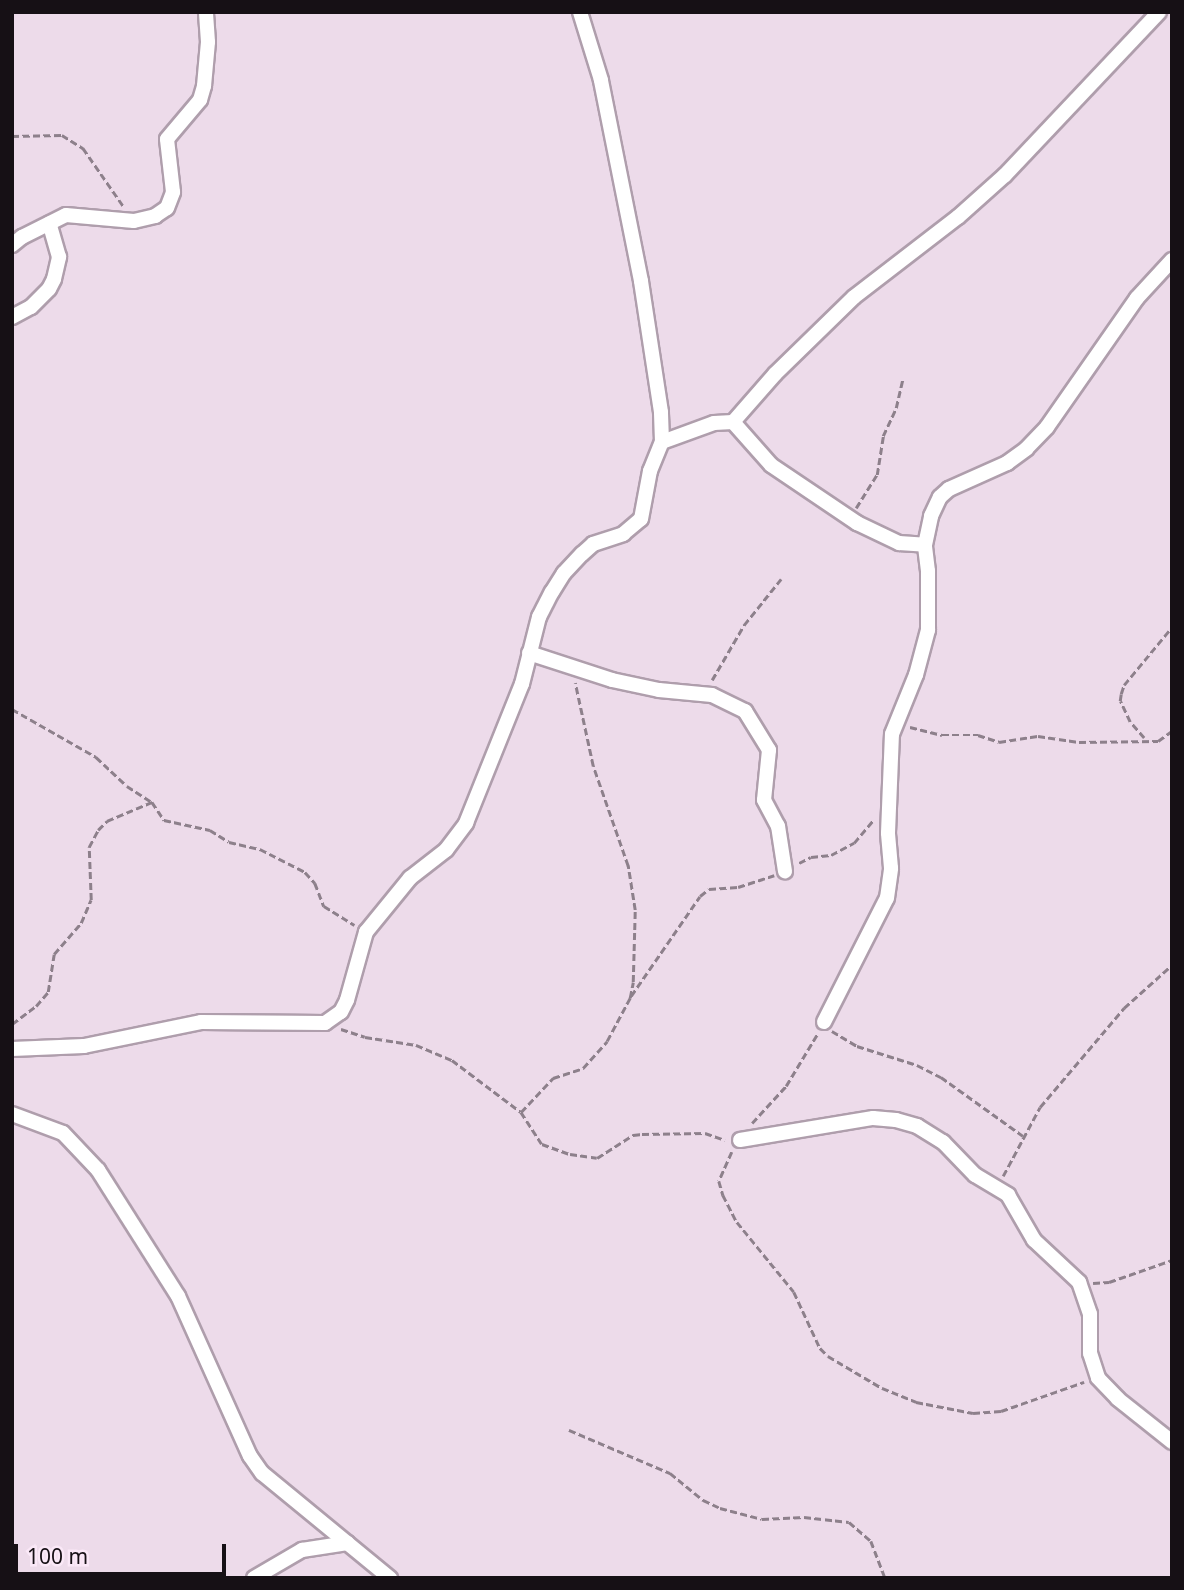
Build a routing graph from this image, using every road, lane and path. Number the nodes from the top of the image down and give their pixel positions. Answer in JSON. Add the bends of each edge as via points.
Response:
{"nodes":[{"id":1,"x":206,"y":12,"type":"edge"},
{"id":2,"x":580,"y":12,"type":"edge"},
{"id":3,"x":1159,"y":12,"type":"edge"},
{"id":4,"x":12,"y":136,"type":"edge"},
{"id":5,"x":134,"y":221,"type":"junction"},
{"id":6,"x":49,"y":223,"type":"junction"},
{"id":7,"x":12,"y":245,"type":"edge"},
{"id":8,"x":1172,"y":260,"type":"edge"},
{"id":9,"x":12,"y":317,"type":"edge"},
{"id":10,"x":903,"y":378,"type":"dead end"},
{"id":11,"x":733,"y":422,"type":"junction"},
{"id":12,"x":662,"y":442,"type":"junction"},
{"id":13,"x":850,"y":518,"type":"junction"},
{"id":14,"x":925,"y":545,"type":"junction"},
{"id":15,"x":781,"y":579,"type":"dead end"},
{"id":16,"x":1172,"y":627,"type":"edge"},
{"id":17,"x":529,"y":653,"type":"junction"},
{"id":18,"x":572,"y":667,"type":"junction"},
{"id":19,"x":701,"y":694,"type":"junction"},
{"id":20,"x":12,"y":709,"type":"edge"},
{"id":21,"x":895,"y":720,"type":"junction"},
{"id":22,"x":1172,"y":732,"type":"edge"},
{"id":23,"x":1146,"y":739,"type":"junction"},
{"id":24,"x":152,"y":802,"type":"junction"},
{"id":25,"x":876,"y":816,"type":"dead end"},
{"id":26,"x":785,"y":871,"type":"junction"},
{"id":27,"x":366,"y":932,"type":"junction"},
{"id":28,"x":1172,"y":965,"type":"edge"},
{"id":29,"x":630,"y":998,"type":"junction"},
{"id":30,"x":824,"y":1022,"type":"junction"},
{"id":31,"x":325,"y":1023,"type":"junction"},
{"id":32,"x":12,"y":1024,"type":"edge"},
{"id":33,"x":12,"y":1049,"type":"edge"},
{"id":34,"x":521,"y":1112,"type":"junction"},
{"id":35,"x":12,"y":1114,"type":"edge"},
{"id":36,"x":1023,"y":1136,"type":"junction"},
{"id":37,"x":738,"y":1142,"type":"junction"},
{"id":38,"x":998,"y":1186,"type":"junction"},
{"id":39,"x":1172,"y":1260,"type":"edge"},
{"id":40,"x":1079,"y":1282,"type":"junction"},
{"id":41,"x":1098,"y":1378,"type":"junction"},
{"id":42,"x":569,"y":1430,"type":"dead end"},
{"id":43,"x":1172,"y":1442,"type":"edge"},
{"id":44,"x":347,"y":1543,"type":"junction"},
{"id":45,"x":254,"y":1578,"type":"edge"},
{"id":46,"x":390,"y":1578,"type":"edge"},
{"id":47,"x":885,"y":1578,"type":"edge"}],
"edges":[{"from":1,"to":5,"type":"street","via":[[208,42],[200,100],[167,139],[173,192],[167,208]]},
{"from":2,"to":12,"type":"street","via":[[601,80],[641,281]]},
{"from":3,"to":11,"type":"street","via":[[1005,175],[854,297]]},
{"from":4,"to":5,"type":"path","via":[[62,135],[83,148]]},
{"from":5,"to":6,"type":"street","via":[[66,215]]},
{"from":6,"to":7,"type":"street"},
{"from":6,"to":9,"type":"street","via":[[59,257],[54,279],[31,307]]},
{"from":8,"to":14,"type":"street","via":[[1137,298],[1077,387],[1026,449],[940,497]]},
{"from":10,"to":13,"type":"path","via":[[883,436],[877,475]]},
{"from":11,"to":12,"type":"street","via":[[714,423]]},
{"from":11,"to":13,"type":"street","via":[[771,465]]},
{"from":12,"to":17,"type":"street","via":[[650,471],[641,519],[623,534],[593,544],[564,573],[539,617]]},
{"from":13,"to":14,"type":"street","via":[[899,543]]},
{"from":14,"to":21,"type":"street","via":[[928,630]]},
{"from":15,"to":19,"type":"path","via":[[744,625]]},
{"from":16,"to":23,"type":"path","via":[[1121,694],[1130,722]]},
{"from":17,"to":18,"type":"street"},
{"from":17,"to":27,"type":"street","via":[[522,684],[466,823],[446,850],[410,878]]},
{"from":18,"to":19,"type":"street","via":[[635,685]]},
{"from":18,"to":29,"type":"path","via":[[593,766],[628,866],[635,910]]},
{"from":19,"to":26,"type":"street","via":[[745,711],[765,741],[769,750],[764,800],[778,826]]},
{"from":20,"to":24,"type":"path","via":[[74,742]]},
{"from":21,"to":23,"type":"path","via":[[928,733],[971,733],[999,742],[1038,736],[1079,742]]},
{"from":21,"to":30,"type":"street","via":[[888,795],[891,868],[887,898]]},
{"from":22,"to":23,"type":"path","via":[[1158,741]]},
{"from":24,"to":27,"type":"path","via":[[164,820],[210,830],[305,872],[324,906]]},
{"from":24,"to":32,"type":"path","via":[[107,821],[98,830],[89,847],[91,900],[81,923],[54,954],[48,992]]},
{"from":25,"to":26,"type":"path","via":[[854,843],[831,855],[804,859]]},
{"from":26,"to":29,"type":"path","via":[[738,887],[709,888]]},
{"from":27,"to":31,"type":"street","via":[[347,1000],[341,1012]]},
{"from":28,"to":36,"type":"path","via":[[1124,1008],[1040,1107]]},
{"from":29,"to":34,"type":"path","via":[[607,1041],[583,1068],[553,1078]]},
{"from":30,"to":36,"type":"path","via":[[833,1033],[857,1046],[942,1077]]},
{"from":30,"to":37,"type":"path","via":[[786,1086]]},
{"from":31,"to":33,"type":"street","via":[[201,1022],[84,1046]]},
{"from":31,"to":34,"type":"path","via":[[365,1037],[416,1045],[452,1060]]},
{"from":34,"to":37,"type":"path","via":[[542,1144],[584,1157],[597,1157],[642,1134],[705,1133]]},
{"from":35,"to":44,"type":"street","via":[[63,1133],[99,1170],[178,1296],[250,1456],[262,1473]]},
{"from":36,"to":38,"type":"path"},
{"from":37,"to":38,"type":"street","via":[[873,1118],[896,1119],[931,1133],[975,1175]]},
{"from":37,"to":41,"type":"path","via":[[724,1163],[719,1181],[723,1195],[743,1231],[794,1292],[828,1356],[916,1402],[973,1413],[1001,1411]]},
{"from":38,"to":40,"type":"street","via":[[1034,1240]]},
{"from":39,"to":40,"type":"path","via":[[1109,1282]]},
{"from":40,"to":41,"type":"street","via":[[1090,1314],[1092,1364]]},
{"from":41,"to":43,"type":"street"},
{"from":42,"to":47,"type":"path","via":[[670,1473],[720,1508],[762,1519],[849,1522],[870,1541]]},
{"from":44,"to":45,"type":"street","via":[[302,1550]]},
{"from":44,"to":46,"type":"street"}]}
